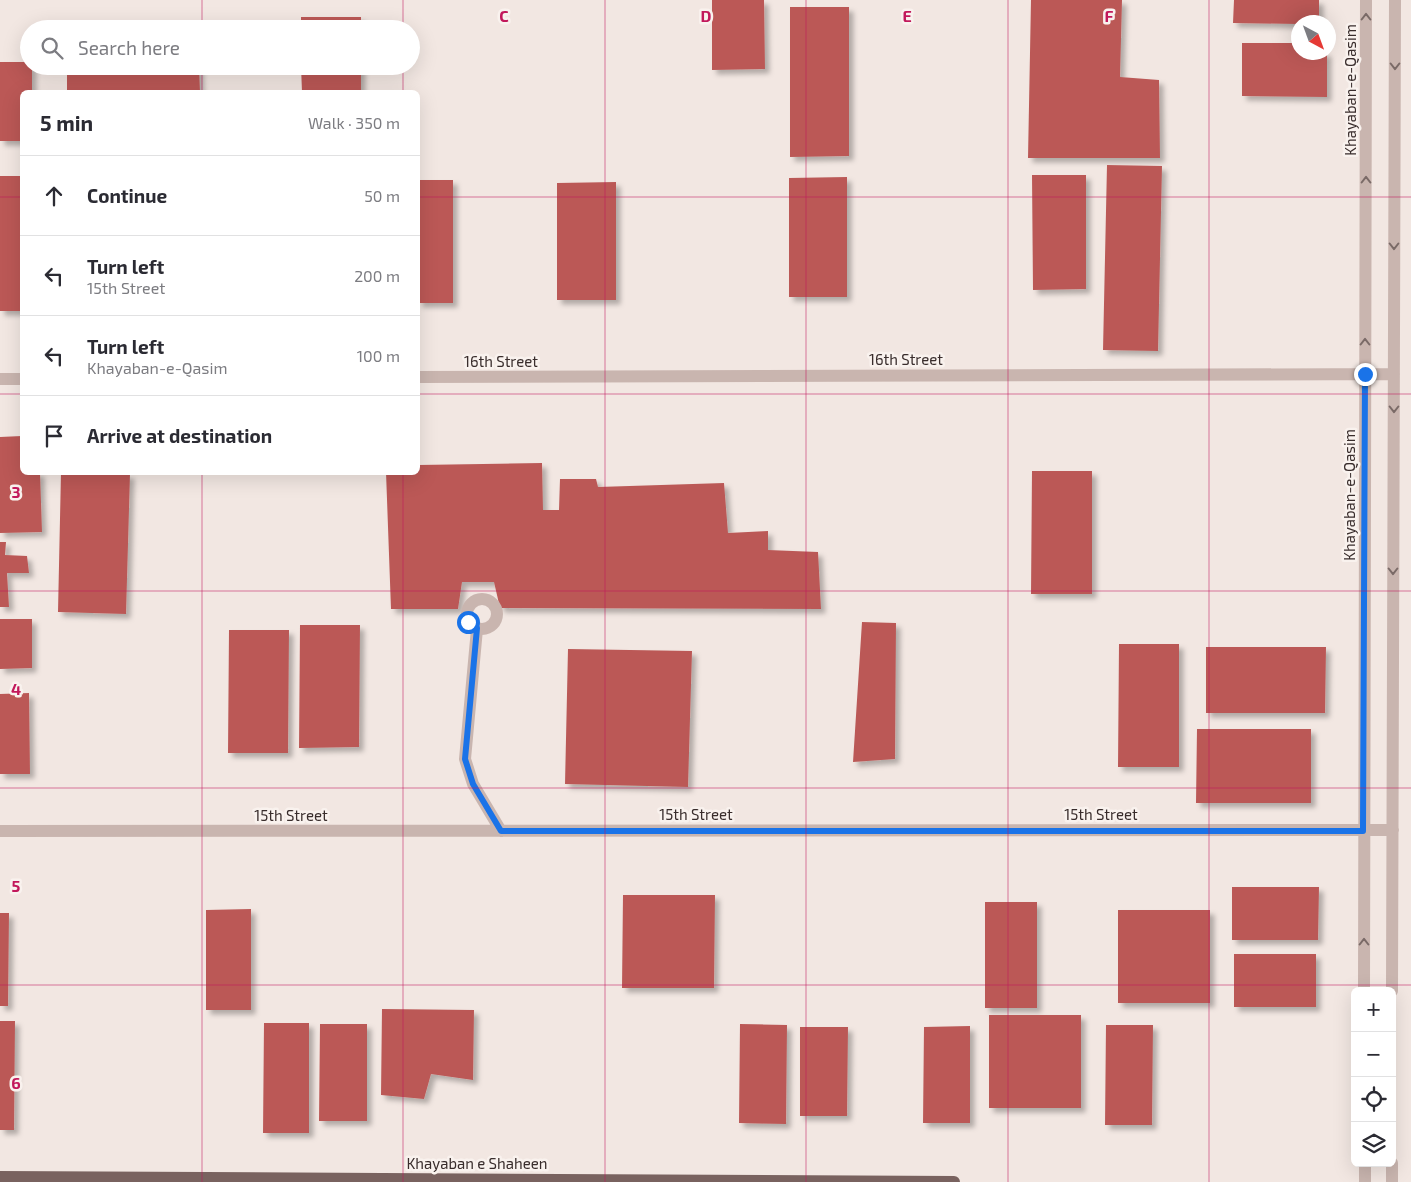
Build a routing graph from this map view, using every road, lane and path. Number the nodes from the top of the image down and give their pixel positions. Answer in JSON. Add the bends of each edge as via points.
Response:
{"nodes":[{"id":1,"x":1366,"y":0,"type":"edge"},
{"id":2,"x":1395,"y":0,"type":"edge"},
{"id":3,"x":1365,"y":374,"type":"junction"},
{"id":4,"x":1394,"y":374,"type":"junction"},
{"id":5,"x":420,"y":377,"type":"edge"},
{"id":6,"x":20,"y":378,"type":"edge"},
{"id":7,"x":0,"y":379,"type":"edge"},
{"id":8,"x":477,"y":628,"type":"dead end"},
{"id":9,"x":1393,"y":830,"type":"junction"},
{"id":10,"x":0,"y":831,"type":"edge"},
{"id":11,"x":501,"y":831,"type":"junction"},
{"id":12,"x":1363,"y":831,"type":"junction"},
{"id":13,"x":1364,"y":987,"type":"edge"},
{"id":14,"x":1392,"y":987,"type":"edge"},
{"id":15,"x":1365,"y":1167,"type":"edge"},
{"id":16,"x":1392,"y":1167,"type":"edge"},
{"id":17,"x":0,"y":1176,"type":"edge"},
{"id":18,"x":153,"y":1180,"type":"edge"},
{"id":19,"x":954,"y":1182,"type":"edge"},
{"id":20,"x":1365,"y":1182,"type":"edge"},
{"id":21,"x":1392,"y":1182,"type":"edge"}],
"edges":[{"from":3,"to":1,"type":"street","name":"Khayaban-e-Qasim","one_way":true},
{"from":2,"to":4,"type":"street","one_way":true},
{"from":3,"to":4,"type":"street","name":"16th Street"},
{"from":3,"to":5,"type":"street","name":"16th Street"},
{"from":3,"to":12,"type":"street","name":"Khayaban-e-Qasim"},
{"from":4,"to":9,"type":"street","one_way":true},
{"from":6,"to":7,"type":"street"},
{"from":8,"to":11,"type":"street","via":[[465,759],[473,784]]},
{"from":9,"to":12,"type":"street","name":"15th Street"},
{"from":9,"to":14,"type":"street"},
{"from":10,"to":11,"type":"street","name":"15th Street"},
{"from":11,"to":12,"type":"street","name":"15th Street"},
{"from":13,"to":12,"type":"street","name":"Khayaban-e-Qasim","one_way":true},
{"from":15,"to":20,"type":"street"},
{"from":16,"to":21,"type":"street"},
{"from":17,"to":18,"type":"main road","name":"Khayaban e Shaheen"},
{"from":18,"to":19,"type":"main road","name":"Khayaban e Shaheen"}]}
